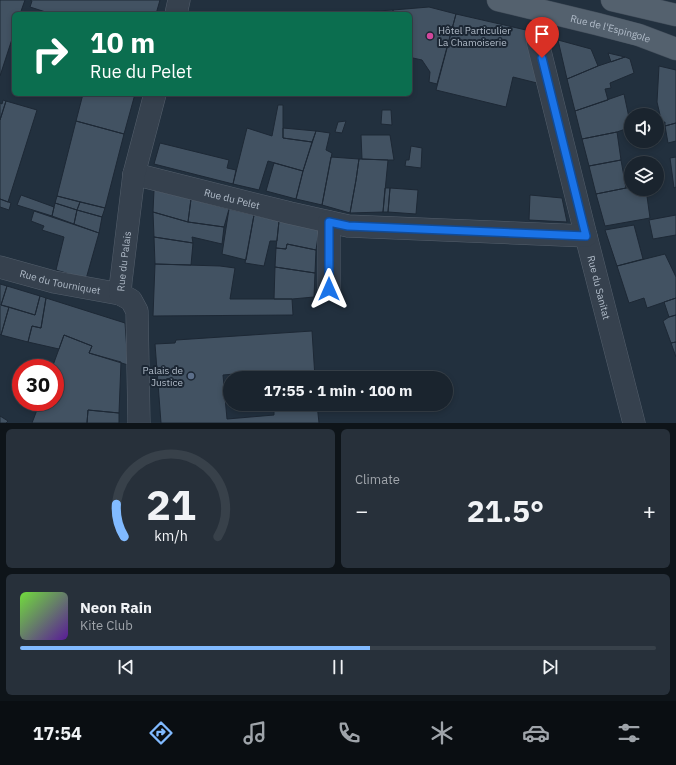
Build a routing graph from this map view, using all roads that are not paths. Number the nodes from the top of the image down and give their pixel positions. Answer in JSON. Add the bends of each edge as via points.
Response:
{"nodes":[{"id":1,"x":179,"y":0,"type":"edge"},
{"id":2,"x":498,"y":0,"type":"edge"},
{"id":3,"x":612,"y":0,"type":"edge"},
{"id":4,"x":176,"y":12,"type":"edge"},
{"id":5,"x":549,"y":13,"type":"junction"},
{"id":6,"x":676,"y":15,"type":"edge"},
{"id":7,"x":676,"y":49,"type":"edge"},
{"id":8,"x":154,"y":96,"type":"edge"},
{"id":9,"x":134,"y":174,"type":"junction"},
{"id":10,"x":329,"y":222,"type":"junction"},
{"id":11,"x":586,"y":236,"type":"junction"},
{"id":12,"x":0,"y":267,"type":"edge"},
{"id":13,"x":329,"y":289,"type":"dead end"},
{"id":14,"x":120,"y":294,"type":"junction"},
{"id":15,"x":139,"y":423,"type":"edge"},
{"id":16,"x":634,"y":423,"type":"edge"}],
"edges":[{"from":1,"to":4,"type":"street"},
{"from":2,"to":5,"type":"main road","name":"Rue de l'Espingole"},
{"from":3,"to":6,"type":"main road"},
{"from":5,"to":7,"type":"main road","name":"Rue de l'Espingole","via":[[639,35]]},
{"from":5,"to":11,"type":"street","name":"Rue du Sanitat","via":[[538,43]]},
{"from":8,"to":9,"type":"street","name":"Rue du Palais"},
{"from":9,"to":10,"type":"street","name":"Rue du Pelet"},
{"from":9,"to":14,"type":"street","name":"Rue du Palais"},
{"from":10,"to":11,"type":"street","name":"Rue du Pelet","via":[[348,226]]},
{"from":10,"to":13,"type":"street"},
{"from":11,"to":16,"type":"street","name":"Rue du Sanitat"},
{"from":12,"to":14,"type":"street","name":"Rue du Tourniquet","via":[[54,282]]},
{"from":14,"to":15,"type":"street","name":"Rue du Palais","via":[[131,300],[137,311]]}]}
